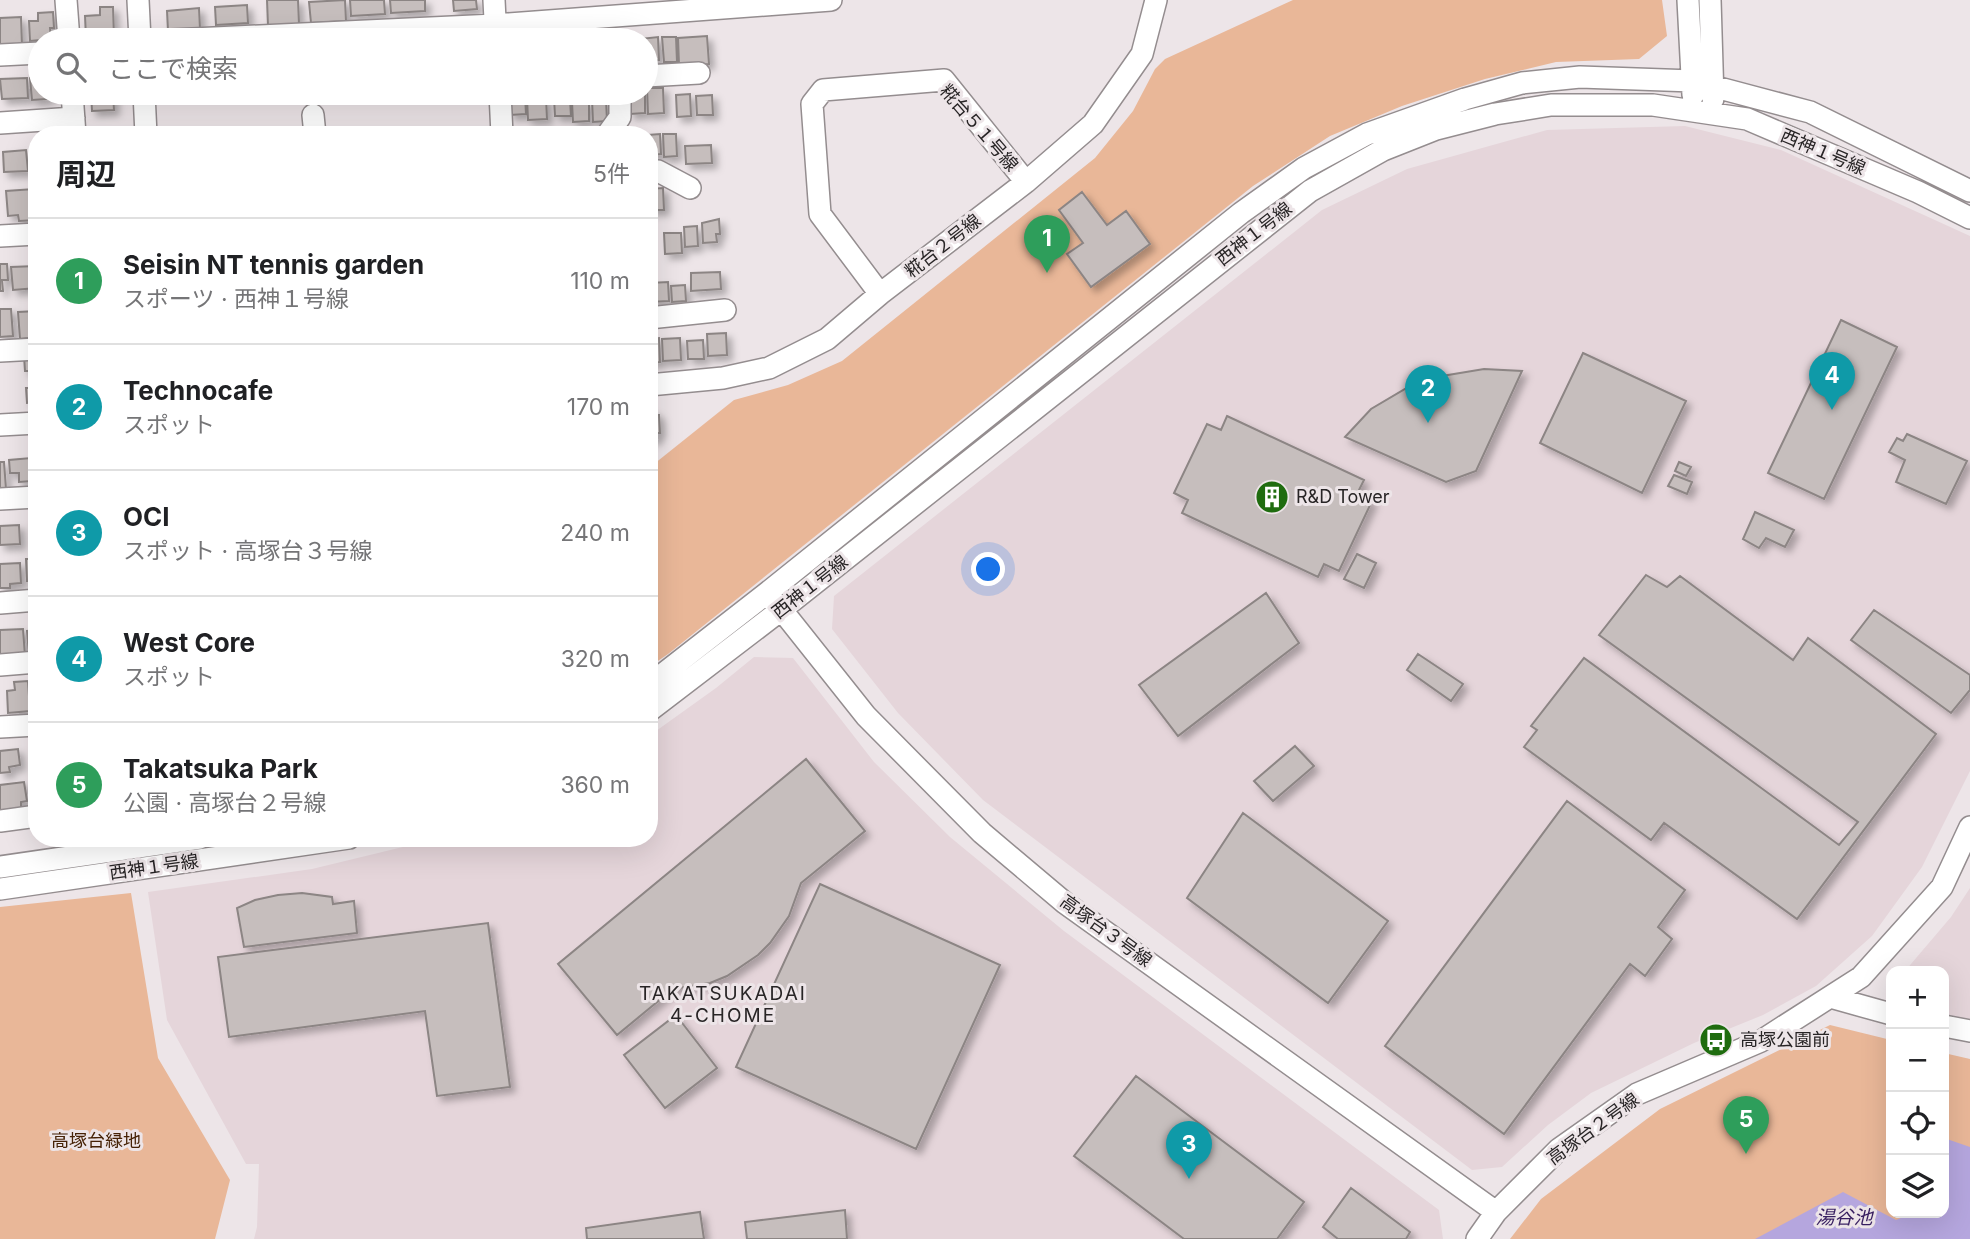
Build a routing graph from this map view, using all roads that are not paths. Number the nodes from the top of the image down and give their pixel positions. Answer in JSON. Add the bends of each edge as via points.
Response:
{"nodes":[{"id":1,"x":66,"y":0,"type":"edge"},
{"id":2,"x":138,"y":0,"type":"edge"},
{"id":3,"x":494,"y":0,"type":"edge"},
{"id":4,"x":831,"y":0,"type":"edge"},
{"id":5,"x":1156,"y":0,"type":"edge"},
{"id":6,"x":1688,"y":0,"type":"edge"},
{"id":7,"x":1710,"y":0,"type":"edge"},
{"id":8,"x":68,"y":28,"type":"edge"},
{"id":9,"x":139,"y":28,"type":"edge"},
{"id":10,"x":496,"y":28,"type":"edge"},
{"id":11,"x":547,"y":28,"type":"edge"},
{"id":12,"x":28,"y":53,"type":"edge"},
{"id":13,"x":0,"y":55,"type":"edge"},
{"id":14,"x":699,"y":73,"type":"dead end"},
{"id":15,"x":658,"y":75,"type":"edge"},
{"id":16,"x":1693,"y":81,"type":"junction"},
{"id":17,"x":1714,"y":85,"type":"junction"},
{"id":18,"x":73,"y":105,"type":"edge"},
{"id":19,"x":145,"y":105,"type":"edge"},
{"id":20,"x":501,"y":105,"type":"edge"},
{"id":21,"x":620,"y":105,"type":"edge"},
{"id":22,"x":1702,"y":112,"type":"junction"},
{"id":23,"x":0,"y":122,"type":"edge"},
{"id":24,"x":74,"y":126,"type":"edge"},
{"id":25,"x":146,"y":126,"type":"edge"},
{"id":26,"x":502,"y":126,"type":"edge"},
{"id":27,"x":614,"y":126,"type":"edge"},
{"id":28,"x":658,"y":171,"type":"edge"},
{"id":29,"x":1026,"y":183,"type":"junction"},
{"id":30,"x":691,"y":188,"type":"dead end"},
{"id":31,"x":1970,"y":191,"type":"edge"},
{"id":32,"x":1970,"y":218,"type":"edge"},
{"id":33,"x":28,"y":234,"type":"edge"},
{"id":34,"x":0,"y":236,"type":"edge"},
{"id":35,"x":880,"y":294,"type":"junction"},
{"id":36,"x":725,"y":310,"type":"dead end"},
{"id":37,"x":658,"y":317,"type":"edge"},
{"id":38,"x":28,"y":349,"type":"edge"},
{"id":39,"x":0,"y":351,"type":"edge"},
{"id":40,"x":658,"y":385,"type":"edge"},
{"id":41,"x":28,"y":423,"type":"edge"},
{"id":42,"x":0,"y":425,"type":"edge"},
{"id":43,"x":28,"y":497,"type":"edge"},
{"id":44,"x":0,"y":499,"type":"edge"},
{"id":45,"x":767,"y":593,"type":"junction"},
{"id":46,"x":28,"y":601,"type":"edge"},
{"id":47,"x":0,"y":603,"type":"edge"},
{"id":48,"x":781,"y":610,"type":"junction"},
{"id":49,"x":28,"y":662,"type":"edge"},
{"id":50,"x":0,"y":664,"type":"edge"},
{"id":51,"x":658,"y":678,"type":"edge"},
{"id":52,"x":658,"y":704,"type":"edge"},
{"id":53,"x":28,"y":725,"type":"edge"},
{"id":54,"x":0,"y":727,"type":"edge"},
{"id":55,"x":28,"y":817,"type":"edge"},
{"id":56,"x":0,"y":821,"type":"edge"},
{"id":57,"x":1970,"y":827,"type":"edge"},
{"id":58,"x":138,"y":847,"type":"edge"},
{"id":59,"x":287,"y":847,"type":"edge"},
{"id":60,"x":0,"y":867,"type":"edge"},
{"id":61,"x":0,"y":889,"type":"edge"},
{"id":62,"x":1830,"y":997,"type":"junction"},
{"id":63,"x":1886,"y":1013,"type":"edge"},
{"id":64,"x":1949,"y":1027,"type":"edge"},
{"id":65,"x":1970,"y":1031,"type":"edge"},
{"id":66,"x":1496,"y":1212,"type":"junction"},
{"id":67,"x":1477,"y":1239,"type":"edge"}],
"edges":[{"from":1,"to":8,"type":"street"},
{"from":2,"to":9,"type":"street"},
{"from":3,"to":10,"type":"street"},
{"from":4,"to":11,"type":"street"},
{"from":5,"to":29,"type":"street","name":"糀台２号線","via":[[1142,54],[1093,124]]},
{"from":6,"to":16,"type":"street"},
{"from":7,"to":17,"type":"street"},
{"from":12,"to":13,"type":"street"},
{"from":14,"to":15,"type":"street"},
{"from":16,"to":17,"type":"street","name":"西神１号線"},
{"from":16,"to":22,"type":"street"},
{"from":16,"to":45,"type":"street","name":"西神１号線","via":[[1580,77],[1522,83],[1367,134],[1304,168],[1230,222]]},
{"from":17,"to":22,"type":"street"},
{"from":17,"to":31,"type":"street","name":"西神１号線","via":[[1810,111]]},
{"from":18,"to":24,"type":"street"},
{"from":19,"to":25,"type":"street"},
{"from":20,"to":26,"type":"street"},
{"from":21,"to":27,"type":"street","via":[[620,117]]},
{"from":22,"to":32,"type":"street","name":"西神１号線","via":[[1747,118]]},
{"from":22,"to":48,"type":"street","name":"西神１号線","via":[[1653,105],[1551,105],[1436,129],[1383,150],[1310,191]]},
{"from":23,"to":24,"type":"street"},
{"from":28,"to":30,"type":"street"},
{"from":29,"to":35,"type":"street","name":"糀台２号線"},
{"from":29,"to":35,"type":"street","name":"糀台５１号線","via":[[944,80],[823,90],[811,104],[820,215]]},
{"from":33,"to":34,"type":"street"},
{"from":35,"to":40,"type":"street","name":"糀台２号線","via":[[827,339],[769,369]]},
{"from":36,"to":37,"type":"street"},
{"from":38,"to":39,"type":"street"},
{"from":41,"to":42,"type":"street"},
{"from":43,"to":44,"type":"street"},
{"from":45,"to":48,"type":"street","name":"高塚台３号線"},
{"from":45,"to":51,"type":"street","name":"西神１号線"},
{"from":46,"to":47,"type":"street"},
{"from":48,"to":52,"type":"street","name":"西神１号線"},
{"from":48,"to":66,"type":"street","name":"高塚台３号線","via":[[866,716],[982,833],[1065,903]]},
{"from":49,"to":50,"type":"street"},
{"from":53,"to":54,"type":"street"},
{"from":55,"to":56,"type":"street"},
{"from":57,"to":62,"type":"street","name":"高塚台２号線","via":[[1942,887],[1861,977]]},
{"from":58,"to":60,"type":"street","name":"西神１号線"},
{"from":59,"to":61,"type":"street","name":"西神１号線"},
{"from":62,"to":63,"type":"street"},
{"from":62,"to":66,"type":"street","name":"高塚台２号線","via":[[1761,1041],[1637,1094],[1559,1149]]},
{"from":64,"to":65,"type":"street"},
{"from":66,"to":67,"type":"street","name":"高塚台２号線"}]}
